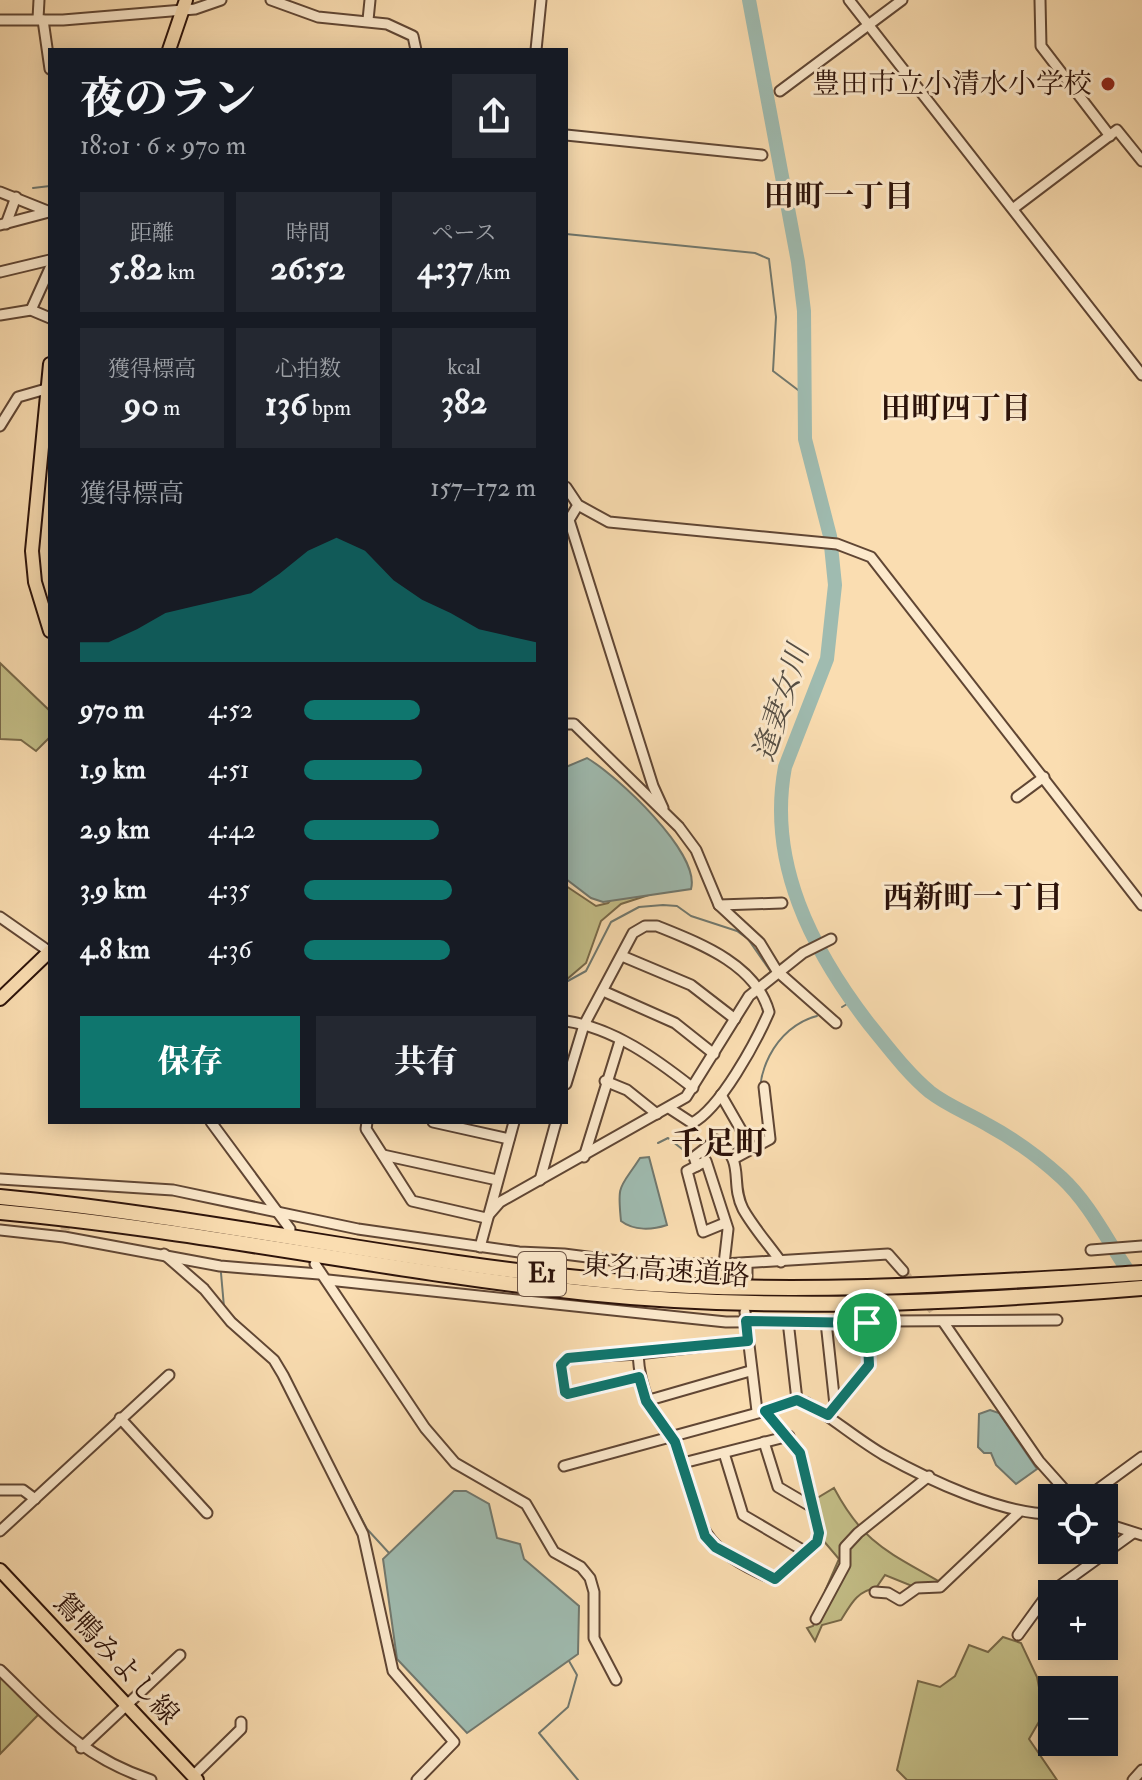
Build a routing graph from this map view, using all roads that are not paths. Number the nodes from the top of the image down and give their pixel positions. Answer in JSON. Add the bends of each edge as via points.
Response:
{"nodes":[{"id":1,"x":39,"y":0,"type":"edge"},
{"id":2,"x":221,"y":0,"type":"edge"},
{"id":3,"x":271,"y":0,"type":"edge"},
{"id":4,"x":370,"y":0,"type":"edge"},
{"id":5,"x":541,"y":0,"type":"edge"},
{"id":6,"x":849,"y":0,"type":"edge"},
{"id":7,"x":902,"y":0,"type":"edge"},
{"id":8,"x":1040,"y":0,"type":"edge"},
{"id":9,"x":184,"y":4,"type":"edge"},
{"id":10,"x":0,"y":20,"type":"edge"},
{"id":11,"x":41,"y":20,"type":"junction"},
{"id":12,"x":368,"y":20,"type":"junction"},
{"id":13,"x":870,"y":25,"type":"junction"},
{"id":14,"x":170,"y":48,"type":"edge"},
{"id":15,"x":416,"y":48,"type":"edge"},
{"id":16,"x":536,"y":48,"type":"edge"},
{"id":17,"x":48,"y":58,"type":"edge"},
{"id":18,"x":780,"y":91,"type":"dead end"},
{"id":19,"x":568,"y":135,"type":"edge"},
{"id":20,"x":1110,"y":136,"type":"junction"},
{"id":21,"x":762,"y":155,"type":"dead end"},
{"id":22,"x":1142,"y":161,"type":"edge"},
{"id":23,"x":0,"y":192,"type":"edge"},
{"id":24,"x":16,"y":197,"type":"junction"},
{"id":25,"x":1014,"y":208,"type":"junction"},
{"id":26,"x":48,"y":211,"type":"edge"},
{"id":27,"x":48,"y":213,"type":"edge"},
{"id":28,"x":3,"y":224,"type":"edge"},
{"id":29,"x":48,"y":260,"type":"edge"},
{"id":30,"x":0,"y":272,"type":"edge"},
{"id":31,"x":48,"y":272,"type":"edge"},
{"id":32,"x":31,"y":310,"type":"junction"},
{"id":33,"x":0,"y":315,"type":"edge"},
{"id":34,"x":48,"y":317,"type":"edge"},
{"id":35,"x":1142,"y":375,"type":"edge"},
{"id":36,"x":48,"y":376,"type":"edge"},
{"id":37,"x":46,"y":389,"type":"junction"},
{"id":38,"x":0,"y":426,"type":"edge"},
{"id":39,"x":45,"y":461,"type":"edge"},
{"id":40,"x":568,"y":490,"type":"edge"},
{"id":41,"x":578,"y":505,"type":"junction"},
{"id":42,"x":48,"y":624,"type":"edge"},
{"id":43,"x":568,"y":724,"type":"edge"},
{"id":44,"x":1044,"y":777,"type":"junction"},
{"id":45,"x":1017,"y":797,"type":"dead end"},
{"id":46,"x":664,"y":811,"type":"junction"},
{"id":47,"x":782,"y":903,"type":"dead end"},
{"id":48,"x":719,"y":905,"type":"junction"},
{"id":49,"x":1142,"y":905,"type":"edge"},
{"id":50,"x":0,"y":917,"type":"edge"},
{"id":51,"x":831,"y":939,"type":"dead end"},
{"id":52,"x":48,"y":950,"type":"edge"},
{"id":53,"x":48,"y":953,"type":"edge"},
{"id":54,"x":622,"y":956,"type":"junction"},
{"id":55,"x":777,"y":971,"type":"junction"},
{"id":56,"x":761,"y":988,"type":"junction"},
{"id":57,"x":603,"y":991,"type":"junction"},
{"id":58,"x":0,"y":999,"type":"edge"},
{"id":59,"x":735,"y":1019,"type":"junction"},
{"id":60,"x":568,"y":1021,"type":"edge"},
{"id":61,"x":836,"y":1023,"type":"dead end"},
{"id":62,"x":584,"y":1025,"type":"junction"},
{"id":63,"x":620,"y":1041,"type":"junction"},
{"id":64,"x":714,"y":1054,"type":"junction"},
{"id":65,"x":568,"y":1077,"type":"edge"},
{"id":66,"x":605,"y":1081,"type":"junction"},
{"id":67,"x":764,"y":1087,"type":"dead end"},
{"id":68,"x":693,"y":1088,"type":"junction"},
{"id":69,"x":721,"y":1095,"type":"junction"},
{"id":70,"x":669,"y":1108,"type":"junction"},
{"id":71,"x":657,"y":1114,"type":"junction"},
{"id":72,"x":213,"y":1124,"type":"edge"},
{"id":73,"x":367,"y":1124,"type":"edge"},
{"id":74,"x":442,"y":1124,"type":"edge"},
{"id":75,"x":513,"y":1124,"type":"edge"},
{"id":76,"x":555,"y":1124,"type":"edge"},
{"id":77,"x":509,"y":1139,"type":"junction"},
{"id":78,"x":752,"y":1149,"type":"junction"},
{"id":79,"x":383,"y":1155,"type":"junction"},
{"id":80,"x":584,"y":1157,"type":"junction"},
{"id":81,"x":735,"y":1158,"type":"junction"},
{"id":82,"x":697,"y":1166,"type":"junction"},
{"id":83,"x":0,"y":1179,"type":"edge"},
{"id":84,"x":497,"y":1180,"type":"junction"},
{"id":85,"x":540,"y":1180,"type":"junction"},
{"id":86,"x":69,"y":1183,"type":"junction"},
{"id":87,"x":68,"y":1196,"type":"tunnel mouth"},
{"id":88,"x":0,"y":1197,"type":"edge"},
{"id":89,"x":279,"y":1211,"type":"junction"},
{"id":90,"x":0,"y":1212,"type":"edge"},
{"id":91,"x":486,"y":1218,"type":"junction"},
{"id":92,"x":725,"y":1223,"type":"junction"},
{"id":93,"x":290,"y":1229,"type":"dead end"},
{"id":94,"x":0,"y":1230,"type":"edge"},
{"id":95,"x":480,"y":1247,"type":"junction"},
{"id":96,"x":1139,"y":1247,"type":"edge"},
{"id":97,"x":1091,"y":1250,"type":"dead end"},
{"id":98,"x":164,"y":1254,"type":"junction"},
{"id":99,"x":781,"y":1262,"type":"junction"},
{"id":100,"x":747,"y":1263,"type":"junction"},
{"id":101,"x":724,"y":1264,"type":"junction"},
{"id":102,"x":903,"y":1271,"type":"tunnel mouth"},
{"id":103,"x":320,"y":1273,"type":"junction"},
{"id":104,"x":1142,"y":1273,"type":"edge"},
{"id":105,"x":747,"y":1278,"type":"dead end"},
{"id":106,"x":1142,"y":1288,"type":"edge"},
{"id":107,"x":934,"y":1312,"type":"tunnel mouth"},
{"id":108,"x":746,"y":1316,"type":"junction"},
{"id":109,"x":1057,"y":1320,"type":"dead end"},
{"id":110,"x":788,"y":1321,"type":"junction"},
{"id":111,"x":826,"y":1322,"type":"junction"},
{"id":112,"x":867,"y":1323,"type":"junction"},
{"id":113,"x":940,"y":1323,"type":"junction"},
{"id":114,"x":748,"y":1341,"type":"junction"},
{"id":115,"x":638,"y":1354,"type":"junction"},
{"id":116,"x":750,"y":1371,"type":"junction"},
{"id":117,"x":169,"y":1375,"type":"dead end"},
{"id":118,"x":639,"y":1377,"type":"junction"},
{"id":119,"x":797,"y":1400,"type":"junction"},
{"id":120,"x":646,"y":1401,"type":"junction"},
{"id":121,"x":835,"y":1405,"type":"junction"},
{"id":122,"x":761,"y":1411,"type":"junction"},
{"id":123,"x":828,"y":1415,"type":"junction"},
{"id":124,"x":120,"y":1418,"type":"junction"},
{"id":125,"x":670,"y":1436,"type":"junction"},
{"id":126,"x":789,"y":1436,"type":"junction"},
{"id":127,"x":764,"y":1442,"type":"junction"},
{"id":128,"x":724,"y":1453,"type":"junction"},
{"id":129,"x":1142,"y":1457,"type":"edge"},
{"id":130,"x":683,"y":1463,"type":"junction"},
{"id":131,"x":564,"y":1466,"type":"dead end"},
{"id":132,"x":929,"y":1476,"type":"junction"},
{"id":133,"x":1060,"y":1484,"type":"edge"},
{"id":134,"x":1105,"y":1484,"type":"edge"},
{"id":135,"x":0,"y":1490,"type":"edge"},
{"id":136,"x":35,"y":1499,"type":"junction"},
{"id":137,"x":812,"y":1507,"type":"junction"},
{"id":138,"x":207,"y":1513,"type":"dead end"},
{"id":139,"x":1018,"y":1513,"type":"junction"},
{"id":140,"x":1038,"y":1514,"type":"edge"},
{"id":141,"x":1118,"y":1528,"type":"edge"},
{"id":142,"x":0,"y":1531,"type":"edge"},
{"id":143,"x":1138,"y":1534,"type":"edge"},
{"id":144,"x":806,"y":1552,"type":"junction"},
{"id":145,"x":0,"y":1570,"type":"edge"},
{"id":146,"x":875,"y":1592,"type":"dead end"},
{"id":147,"x":816,"y":1619,"type":"dead end"},
{"id":148,"x":1018,"y":1635,"type":"dead end"},
{"id":149,"x":180,"y":1655,"type":"dead end"},
{"id":150,"x":0,"y":1670,"type":"edge"},
{"id":151,"x":616,"y":1680,"type":"dead end"},
{"id":152,"x":126,"y":1706,"type":"junction"},
{"id":153,"x":241,"y":1722,"type":"dead end"},
{"id":154,"x":81,"y":1748,"type":"junction"},
{"id":155,"x":1142,"y":1770,"type":"edge"},
{"id":156,"x":195,"y":1778,"type":"edge"},
{"id":157,"x":151,"y":1780,"type":"edge"},
{"id":158,"x":417,"y":1780,"type":"edge"},
{"id":159,"x":1133,"y":1780,"type":"edge"}],
"edges":[{"from":1,"to":11,"type":"street"},
{"from":2,"to":9,"type":"street","via":[[195,9]]},
{"from":3,"to":12,"type":"street","via":[[318,17]]},
{"from":4,"to":12,"type":"street"},
{"from":5,"to":16,"type":"street"},
{"from":6,"to":13,"type":"street"},
{"from":7,"to":13,"type":"street"},
{"from":8,"to":20,"type":"street","via":[[1041,46]]},
{"from":9,"to":11,"type":"street"},
{"from":9,"to":14,"type":"main road"},
{"from":10,"to":11,"type":"street"},
{"from":11,"to":17,"type":"street"},
{"from":12,"to":15,"type":"street","via":[[408,32]]},
{"from":13,"to":18,"type":"street"},
{"from":13,"to":25,"type":"street"},
{"from":19,"to":21,"type":"street"},
{"from":20,"to":22,"type":"street","via":[[1117,130]]},
{"from":20,"to":25,"type":"street"},
{"from":23,"to":24,"type":"street"},
{"from":24,"to":26,"type":"street"},
{"from":24,"to":28,"type":"street"},
{"from":25,"to":35,"type":"street"},
{"from":27,"to":28,"type":"street"},
{"from":29,"to":30,"type":"street"},
{"from":31,"to":32,"type":"street"},
{"from":32,"to":33,"type":"street"},
{"from":32,"to":34,"type":"street"},
{"from":36,"to":37,"type":"main road"},
{"from":37,"to":38,"type":"street","via":[[18,397]]},
{"from":37,"to":39,"type":"main road"},
{"from":39,"to":42,"type":"main road","via":[[32,551]]},
{"from":40,"to":41,"type":"street"},
{"from":41,"to":44,"type":"street","via":[[609,522],[849,546],[881,565]]},
{"from":41,"to":46,"type":"street","via":[[569,520]]},
{"from":43,"to":46,"type":"street","via":[[574,724]]},
{"from":44,"to":45,"type":"street"},
{"from":44,"to":49,"type":"street"},
{"from":46,"to":48,"type":"street","via":[[696,850]]},
{"from":47,"to":48,"type":"street"},
{"from":48,"to":55,"type":"street","via":[[760,943]]},
{"from":50,"to":52,"type":"street"},
{"from":51,"to":55,"type":"street"},
{"from":53,"to":58,"type":"main road"},
{"from":54,"to":56,"type":"street","via":[[636,931],[657,926],[705,947]]},
{"from":54,"to":57,"type":"street"},
{"from":54,"to":59,"type":"street","via":[[691,985]]},
{"from":55,"to":56,"type":"street"},
{"from":55,"to":61,"type":"street"},
{"from":56,"to":59,"type":"street","via":[[749,996]]},
{"from":56,"to":69,"type":"street","via":[[769,1012]]},
{"from":57,"to":62,"type":"street"},
{"from":57,"to":64,"type":"street","via":[[675,1023]]},
{"from":59,"to":64,"type":"street"},
{"from":60,"to":62,"type":"street"},
{"from":62,"to":63,"type":"street"},
{"from":62,"to":65,"type":"street"},
{"from":63,"to":66,"type":"street"},
{"from":63,"to":68,"type":"street","via":[[642,1049]]},
{"from":64,"to":68,"type":"street"},
{"from":66,"to":71,"type":"street","via":[[627,1090]]},
{"from":66,"to":80,"type":"street"},
{"from":67,"to":78,"type":"street","via":[[771,1134],[768,1142]]},
{"from":68,"to":70,"type":"street"},
{"from":69,"to":70,"type":"street","via":[[695,1122]]},
{"from":69,"to":78,"type":"street"},
{"from":70,"to":71,"type":"street"},
{"from":71,"to":80,"type":"street"},
{"from":72,"to":89,"type":"street"},
{"from":73,"to":79,"type":"street"},
{"from":74,"to":77,"type":"street"},
{"from":75,"to":77,"type":"street"},
{"from":76,"to":85,"type":"street"},
{"from":77,"to":84,"type":"street"},
{"from":78,"to":81,"type":"street"},
{"from":79,"to":84,"type":"street"},
{"from":79,"to":91,"type":"street","via":[[412,1201]]},
{"from":80,"to":85,"type":"street"},
{"from":81,"to":82,"type":"street","via":[[716,1140],[694,1157]]},
{"from":81,"to":99,"type":"street","via":[[741,1206]]},
{"from":82,"to":92,"type":"street","via":[[706,1161]]},
{"from":82,"to":92,"type":"street","via":[[687,1171],[703,1232]]},
{"from":83,"to":86,"type":"street"},
{"from":84,"to":91,"type":"street"},
{"from":85,"to":91,"type":"street","via":[[500,1202]]},
{"from":86,"to":87,"type":"street"},
{"from":86,"to":89,"type":"street","via":[[173,1190]]},
{"from":88,"to":104,"type":"highway","name":"東名高速道路","number":"E1","via":[[143,1213],[506,1270],[649,1284],[860,1287]]},
{"from":89,"to":93,"type":"street"},
{"from":89,"to":95,"type":"street"},
{"from":90,"to":106,"type":"highway","name":"東名高速道路","number":"E1","via":[[141,1227],[512,1283],[687,1301],[837,1303]]},
{"from":91,"to":95,"type":"street"},
{"from":92,"to":101,"type":"street"},
{"from":94,"to":98,"type":"street","via":[[64,1234]]},
{"from":95,"to":101,"type":"street","via":[[642,1264]]},
{"from":96,"to":97,"type":"street"},
{"from":98,"to":103,"type":"street","via":[[220,1266]]},
{"from":98,"to":158,"type":"street","via":[[274,1360],[356,1518],[393,1671],[454,1742]]},
{"from":99,"to":100,"type":"street"},
{"from":99,"to":102,"type":"street","via":[[888,1254]]},
{"from":100,"to":101,"type":"street"},
{"from":100,"to":105,"type":"street"},
{"from":103,"to":108,"type":"street","via":[[639,1315]]},
{"from":103,"to":151,"type":"street","via":[[425,1428],[455,1463],[526,1504],[554,1552],[590,1578],[594,1638]]},
{"from":107,"to":113,"type":"street"},
{"from":108,"to":110,"type":"street"},
{"from":108,"to":114,"type":"street"},
{"from":109,"to":113,"type":"street"},
{"from":110,"to":111,"type":"street"},
{"from":110,"to":119,"type":"street"},
{"from":111,"to":112,"type":"street"},
{"from":111,"to":121,"type":"street"},
{"from":112,"to":113,"type":"street"},
{"from":112,"to":121,"type":"street","via":[[869,1365]]},
{"from":113,"to":133,"type":"street"},
{"from":114,"to":115,"type":"street"},
{"from":114,"to":116,"type":"street"},
{"from":115,"to":118,"type":"street"},
{"from":115,"to":118,"type":"street","via":[[568,1358],[561,1365],[568,1394]]},
{"from":116,"to":120,"type":"street"},
{"from":116,"to":122,"type":"street"},
{"from":117,"to":124,"type":"street"},
{"from":118,"to":120,"type":"street"},
{"from":119,"to":122,"type":"street"},
{"from":119,"to":123,"type":"street"},
{"from":120,"to":125,"type":"street"},
{"from":121,"to":123,"type":"street"},
{"from":122,"to":125,"type":"street"},
{"from":122,"to":126,"type":"street"},
{"from":123,"to":132,"type":"street","via":[[885,1455]]},
{"from":124,"to":136,"type":"street"},
{"from":124,"to":138,"type":"street"},
{"from":125,"to":130,"type":"street"},
{"from":125,"to":131,"type":"street"},
{"from":126,"to":127,"type":"street"},
{"from":126,"to":137,"type":"street","via":[[800,1453]]},
{"from":127,"to":128,"type":"street"},
{"from":127,"to":137,"type":"street","via":[[778,1487]]},
{"from":128,"to":130,"type":"street"},
{"from":128,"to":144,"type":"street","via":[[743,1515]]},
{"from":129,"to":134,"type":"street"},
{"from":130,"to":144,"type":"street","via":[[699,1525],[715,1547],[773,1579]]},
{"from":132,"to":139,"type":"street"},
{"from":132,"to":147,"type":"street","via":[[845,1547],[845,1565]]},
{"from":135,"to":136,"type":"street","via":[[23,1490]]},
{"from":136,"to":142,"type":"street"},
{"from":137,"to":144,"type":"street","via":[[819,1538]]},
{"from":139,"to":140,"type":"street"},
{"from":139,"to":146,"type":"street","via":[[945,1584],[917,1588],[900,1600]]},
{"from":141,"to":143,"type":"street"},
{"from":143,"to":148,"type":"street","via":[[1047,1595]]},
{"from":145,"to":152,"type":"main road","name":"鴛鴨みよし線"},
{"from":149,"to":152,"type":"street"},
{"from":150,"to":154,"type":"street"},
{"from":152,"to":154,"type":"street"},
{"from":152,"to":156,"type":"main road","name":"鴛鴨みよし線"},
{"from":153,"to":156,"type":"street","via":[[241,1729]]},
{"from":154,"to":157,"type":"street"},
{"from":155,"to":159,"type":"street"}]}
